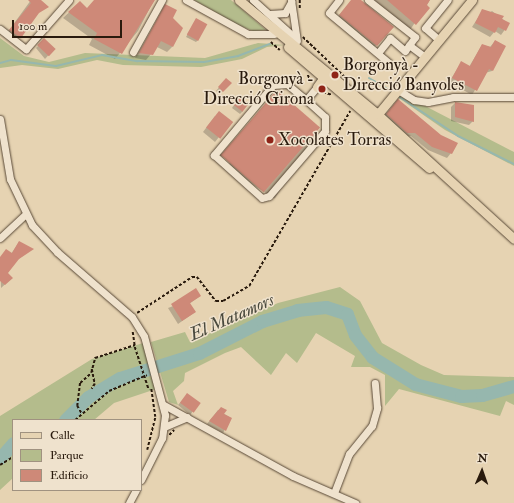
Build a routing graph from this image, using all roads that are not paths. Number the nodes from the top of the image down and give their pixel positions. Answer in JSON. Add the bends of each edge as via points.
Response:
{"nodes":[{"id":1,"x":69,"y":0,"type":"edge"},
{"id":2,"x":162,"y":0,"type":"edge"},
{"id":3,"x":186,"y":0,"type":"edge"},
{"id":4,"x":239,"y":0,"type":"edge"},
{"id":5,"x":253,"y":0,"type":"edge"},
{"id":6,"x":291,"y":0,"type":"edge"},
{"id":7,"x":339,"y":0,"type":"edge"},
{"id":8,"x":368,"y":0,"type":"edge"},
{"id":9,"x":448,"y":0,"type":"edge"},
{"id":10,"x":472,"y":0,"type":"edge"},
{"id":11,"x":266,"y":17,"type":"junction"},
{"id":12,"x":0,"y":29,"type":"edge"},
{"id":13,"x":274,"y":34,"type":"junction"},
{"id":14,"x":299,"y":38,"type":"junction"},
{"id":15,"x":439,"y":40,"type":"junction"},
{"id":16,"x":409,"y":45,"type":"junction"},
{"id":17,"x":299,"y":49,"type":"junction"},
{"id":18,"x":133,"y":52,"type":"dead end"},
{"id":19,"x":378,"y":53,"type":"junction"},
{"id":20,"x":425,"y":57,"type":"junction"},
{"id":21,"x":389,"y":62,"type":"dead end"},
{"id":22,"x":322,"y":81,"type":"junction"},
{"id":23,"x":398,"y":90,"type":"junction"},
{"id":24,"x":343,"y":95,"type":"junction"},
{"id":25,"x":514,"y":96,"type":"edge"},
{"id":26,"x":356,"y":97,"type":"junction"},
{"id":27,"x":306,"y":100,"type":"junction"},
{"id":28,"x":379,"y":114,"type":"junction"},
{"id":29,"x":0,"y":119,"type":"edge"},
{"id":30,"x":418,"y":159,"type":"junction"},
{"id":31,"x":475,"y":204,"type":"junction"},
{"id":32,"x":25,"y":215,"type":"junction"},
{"id":33,"x":0,"y":238,"type":"edge"},
{"id":34,"x":514,"y":239,"type":"edge"},
{"id":35,"x":375,"y":384,"type":"dead end"},
{"id":36,"x":164,"y":405,"type":"junction"},
{"id":37,"x":187,"y":417,"type":"junction"},
{"id":38,"x":163,"y":430,"type":"junction"},
{"id":39,"x":142,"y":478,"type":"edge"},
{"id":40,"x":135,"y":491,"type":"edge"},
{"id":41,"x":334,"y":493,"type":"junction"},
{"id":42,"x":342,"y":500,"type":"edge"},
{"id":43,"x":129,"y":503,"type":"edge"},
{"id":44,"x":355,"y":503,"type":"edge"}],
"edges":[{"from":1,"to":12,"type":"street","via":[[26,49]]},
{"from":2,"to":18,"type":"street"},
{"from":3,"to":13,"type":"street","via":[[248,34]]},
{"from":4,"to":11,"type":"main road"},
{"from":5,"to":11,"type":"street"},
{"from":6,"to":11,"type":"street","via":[[285,13]]},
{"from":6,"to":14,"type":"street"},
{"from":7,"to":19,"type":"street","via":[[329,13]]},
{"from":8,"to":16,"type":"street","via":[[415,38]]},
{"from":9,"to":15,"type":"street","via":[[425,28]]},
{"from":10,"to":15,"type":"main road"},
{"from":11,"to":13,"type":"main road"},
{"from":11,"to":14,"type":"street"},
{"from":11,"to":17,"type":"main road"},
{"from":13,"to":22,"type":"main road","via":[[309,65]]},
{"from":14,"to":17,"type":"street"},
{"from":15,"to":20,"type":"main road"},
{"from":16,"to":19,"type":"street","via":[[405,51],[390,38]]},
{"from":16,"to":20,"type":"street"},
{"from":17,"to":22,"type":"main road"},
{"from":17,"to":26,"type":"main road"},
{"from":19,"to":21,"type":"street"},
{"from":20,"to":23,"type":"main road"},
{"from":22,"to":24,"type":"main road"},
{"from":22,"to":26,"type":"main road"},
{"from":22,"to":27,"type":"street"},
{"from":23,"to":25,"type":"street","via":[[414,100],[428,102],[453,97]]},
{"from":23,"to":28,"type":"main road"},
{"from":24,"to":28,"type":"main road"},
{"from":24,"to":30,"type":"main road"},
{"from":26,"to":28,"type":"main road"},
{"from":27,"to":27,"type":"street","via":[[325,117],[325,131],[269,196],[262,198],[214,155],[273,85],[287,84]]},
{"from":28,"to":30,"type":"main road"},
{"from":28,"to":31,"type":"main road"},
{"from":29,"to":32,"type":"street","via":[[10,180]]},
{"from":30,"to":31,"type":"main road"},
{"from":31,"to":34,"type":"main road"},
{"from":32,"to":33,"type":"street"},
{"from":32,"to":36,"type":"street","via":[[48,243],[135,321],[146,342]]},
{"from":35,"to":41,"type":"street","via":[[377,408],[372,426],[349,454]]},
{"from":36,"to":37,"type":"street"},
{"from":36,"to":38,"type":"street"},
{"from":37,"to":38,"type":"street"},
{"from":37,"to":41,"type":"street","via":[[286,472]]},
{"from":38,"to":39,"type":"street"},
{"from":40,"to":43,"type":"street"},
{"from":41,"to":42,"type":"street"},
{"from":42,"to":44,"type":"street"}]}
